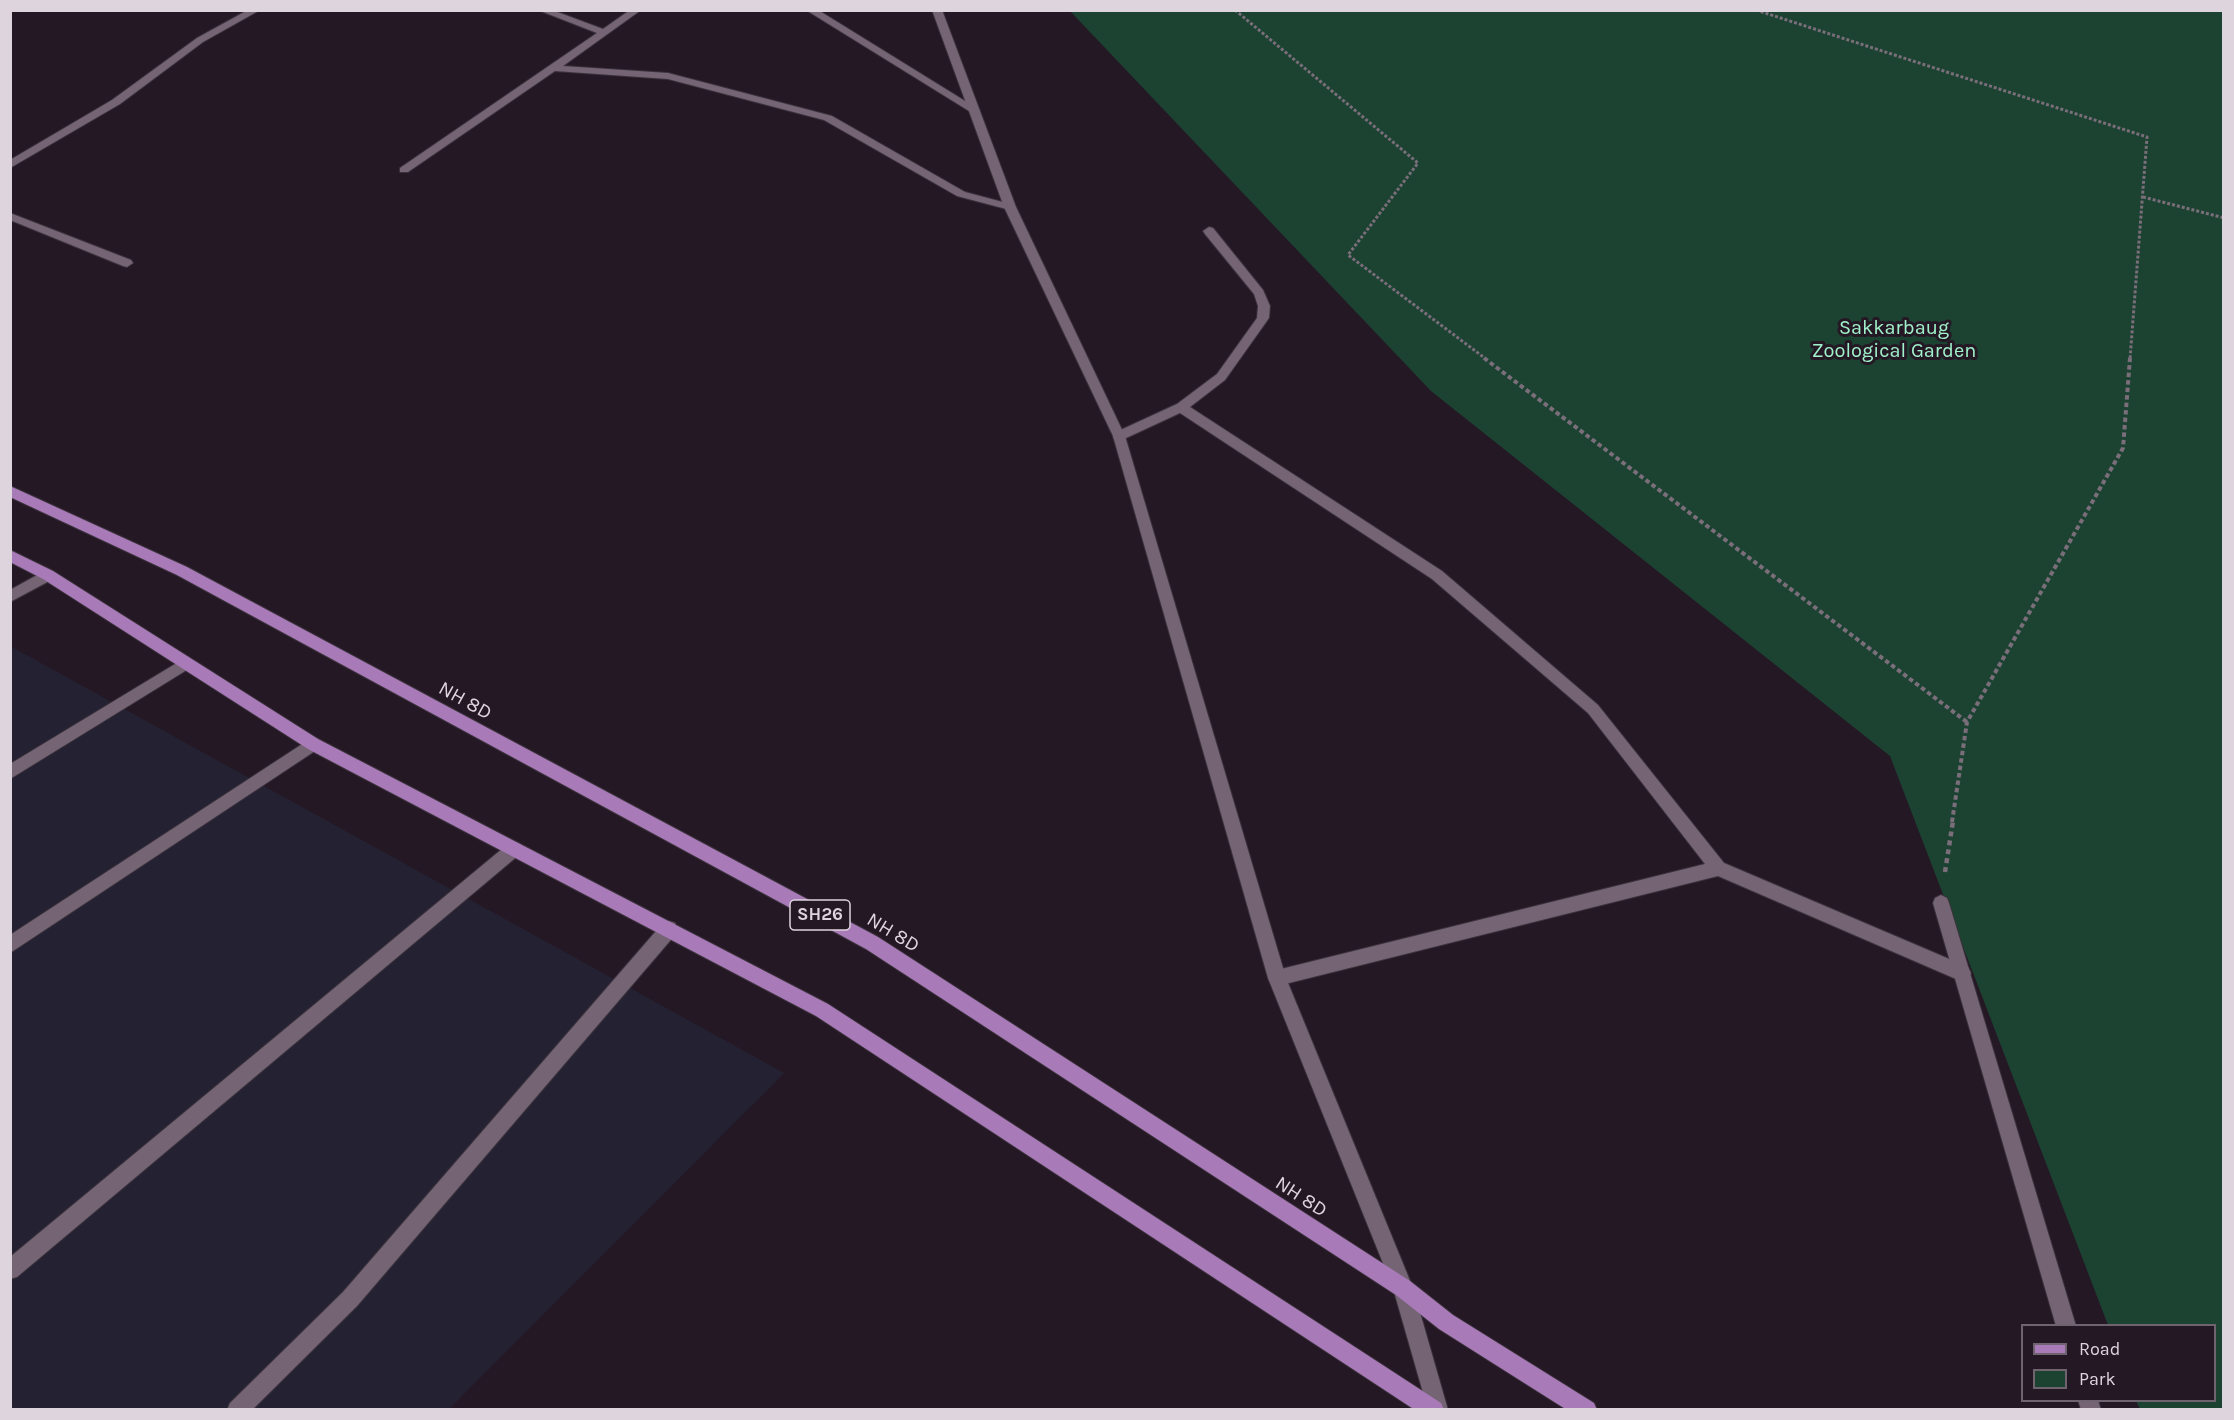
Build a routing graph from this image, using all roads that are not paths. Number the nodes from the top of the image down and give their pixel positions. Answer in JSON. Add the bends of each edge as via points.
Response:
{"nodes":[{"id":1,"x":255,"y":10,"type":"edge"},
{"id":2,"x":542,"y":10,"type":"edge"},
{"id":3,"x":637,"y":10,"type":"edge"},
{"id":4,"x":810,"y":10,"type":"edge"},
{"id":5,"x":937,"y":10,"type":"edge"},
{"id":6,"x":604,"y":33,"type":"junction"},
{"id":7,"x":553,"y":68,"type":"junction"},
{"id":8,"x":973,"y":109,"type":"junction"},
{"id":9,"x":10,"y":165,"type":"edge"},
{"id":10,"x":404,"y":170,"type":"dead end"},
{"id":11,"x":1011,"y":207,"type":"junction"},
{"id":12,"x":10,"y":216,"type":"edge"},
{"id":13,"x":1209,"y":231,"type":"dead end"},
{"id":14,"x":128,"y":263,"type":"dead end"},
{"id":15,"x":1181,"y":406,"type":"junction"},
{"id":16,"x":1119,"y":436,"type":"junction"},
{"id":17,"x":10,"y":491,"type":"edge"},
{"id":18,"x":10,"y":555,"type":"edge"},
{"id":19,"x":48,"y":575,"type":"junction"},
{"id":20,"x":10,"y":597,"type":"edge"},
{"id":21,"x":185,"y":664,"type":"junction"},
{"id":22,"x":313,"y":744,"type":"junction"},
{"id":23,"x":10,"y":772,"type":"edge"},
{"id":24,"x":514,"y":849,"type":"junction"},
{"id":25,"x":1718,"y":868,"type":"junction"},
{"id":26,"x":1941,"y":903,"type":"road end"},
{"id":27,"x":669,"y":929,"type":"junction"},
{"id":28,"x":10,"y":945,"type":"edge"},
{"id":29,"x":1962,"y":974,"type":"junction"},
{"id":30,"x":1277,"y":978,"type":"junction"},
{"id":31,"x":10,"y":1270,"type":"edge"},
{"id":32,"x":1403,"y":1288,"type":"junction"},
{"id":33,"x":2065,"y":1324,"type":"edge"},
{"id":34,"x":237,"y":1410,"type":"edge"},
{"id":35,"x":1436,"y":1410,"type":"edge"},
{"id":36,"x":1587,"y":1410,"type":"edge"}],
"edges":[{"from":1,"to":9,"type":"street","via":[[200,40],[116,102]]},
{"from":2,"to":6,"type":"street"},
{"from":3,"to":6,"type":"street"},
{"from":4,"to":8,"type":"street"},
{"from":5,"to":8,"type":"street"},
{"from":6,"to":7,"type":"street"},
{"from":7,"to":10,"type":"street"},
{"from":7,"to":11,"type":"street","via":[[668,76],[828,118],[961,194]]},
{"from":8,"to":11,"type":"street"},
{"from":11,"to":16,"type":"street"},
{"from":12,"to":14,"type":"street"},
{"from":13,"to":15,"type":"street","via":[[1259,293],[1263,318],[1221,377]]},
{"from":15,"to":16,"type":"street"},
{"from":15,"to":25,"type":"street","via":[[1437,575],[1593,710]]},
{"from":16,"to":30,"type":"street"},
{"from":17,"to":32,"type":"main road","name":"NH 8D","number":"SH26","via":[[182,571],[872,943]]},
{"from":18,"to":19,"type":"main road"},
{"from":19,"to":20,"type":"street"},
{"from":19,"to":21,"type":"main road"},
{"from":21,"to":22,"type":"main road"},
{"from":21,"to":23,"type":"street"},
{"from":22,"to":24,"type":"main road"},
{"from":22,"to":28,"type":"street"},
{"from":24,"to":27,"type":"main road"},
{"from":24,"to":31,"type":"street"},
{"from":25,"to":29,"type":"street"},
{"from":25,"to":30,"type":"street"},
{"from":26,"to":29,"type":"street"},
{"from":27,"to":34,"type":"street","via":[[350,1299]]},
{"from":27,"to":35,"type":"main road","via":[[822,1010]]},
{"from":29,"to":33,"type":"street"},
{"from":30,"to":32,"type":"street"},
{"from":32,"to":35,"type":"street"},
{"from":32,"to":36,"type":"main road","name":"NH 8D","number":"SH26","via":[[1446,1322]]}]}
